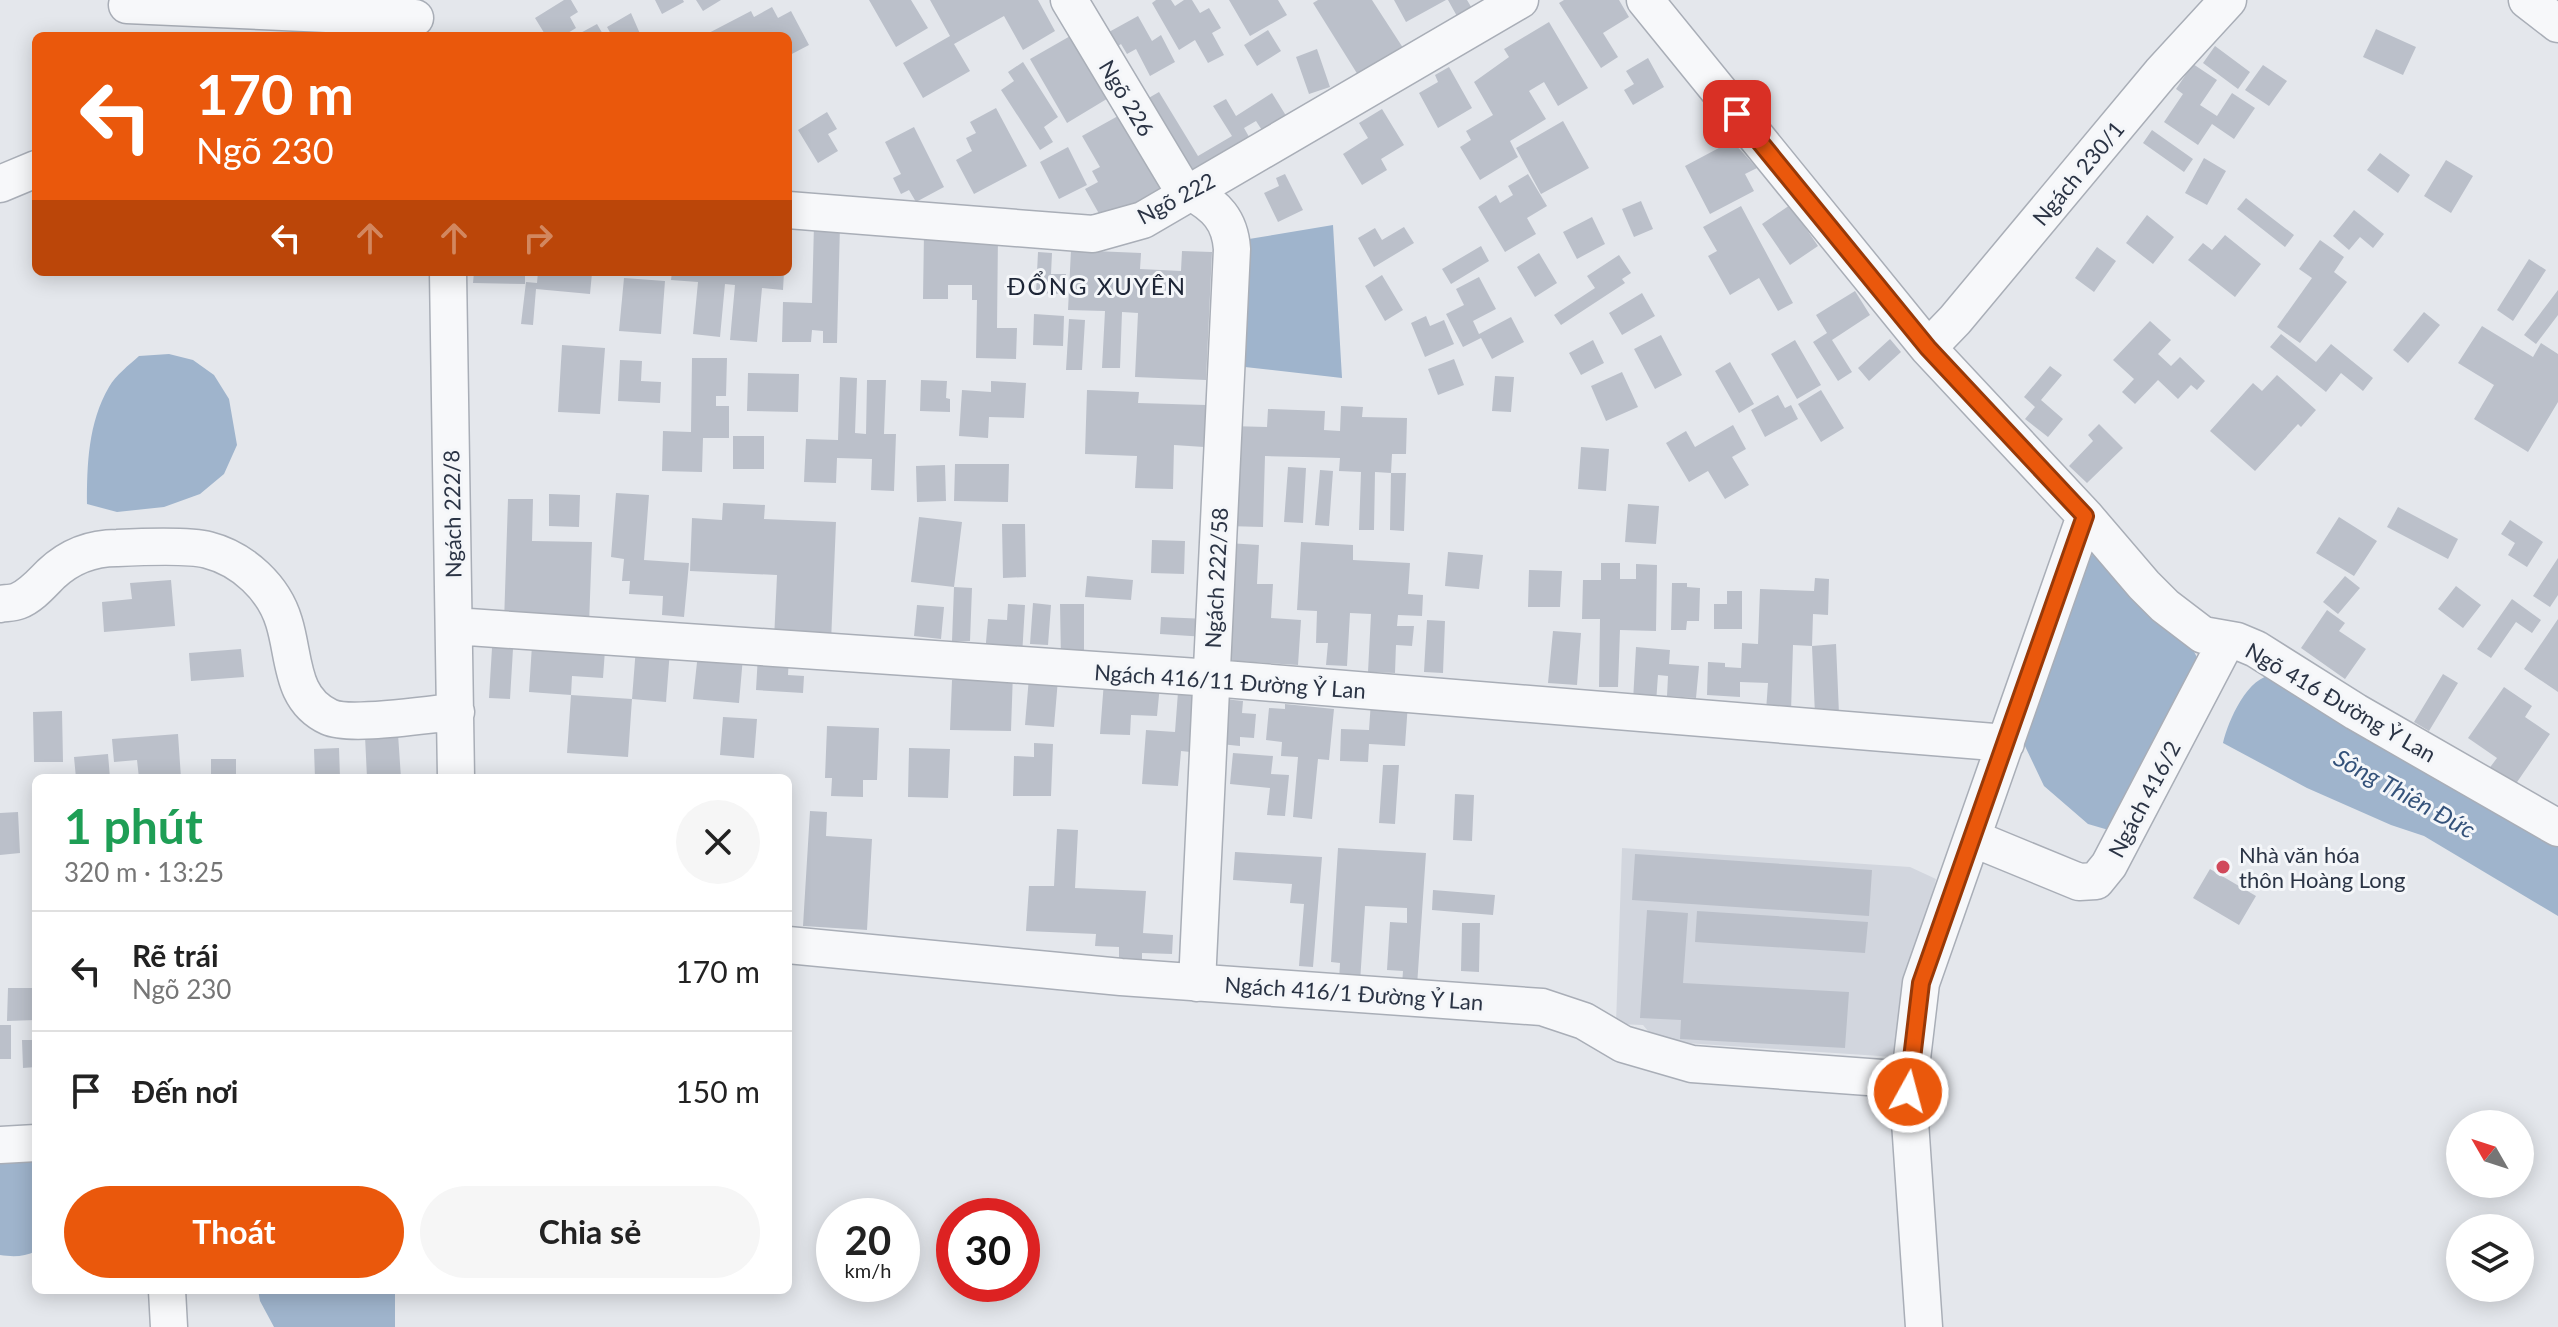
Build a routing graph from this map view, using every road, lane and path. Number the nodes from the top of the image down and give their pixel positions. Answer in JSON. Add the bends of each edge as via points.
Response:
{"nodes":[{"id":1,"x":1069,"y":0,"type":"edge"},
{"id":2,"x":1520,"y":0,"type":"edge"},
{"id":3,"x":1645,"y":0,"type":"edge"},
{"id":4,"x":2228,"y":0,"type":"edge"},
{"id":5,"x":2527,"y":0,"type":"edge"},
{"id":6,"x":126,"y":14,"type":"edge"},
{"id":7,"x":416,"y":18,"type":"edge"},
{"id":8,"x":2558,"y":24,"type":"edge"},
{"id":9,"x":32,"y":171,"type":"edge"},
{"id":10,"x":0,"y":184,"type":"edge"},
{"id":11,"x":1189,"y":193,"type":"junction"},
{"id":12,"x":792,"y":210,"type":"edge"},
{"id":13,"x":448,"y":276,"type":"edge"},
{"id":14,"x":1928,"y":348,"type":"junction"},
{"id":15,"x":2085,"y":516,"type":"junction"},
{"id":16,"x":0,"y":604,"type":"edge"},
{"id":17,"x":454,"y":626,"type":"junction"},
{"id":18,"x":2227,"y":640,"type":"junction"},
{"id":19,"x":1212,"y":678,"type":"junction"},
{"id":20,"x":456,"y":712,"type":"junction"},
{"id":21,"x":2006,"y":743,"type":"junction"},
{"id":22,"x":456,"y":767,"type":"edge"},
{"id":23,"x":2558,"y":828,"type":"edge"},
{"id":24,"x":1972,"y":838,"type":"junction"},
{"id":25,"x":792,"y":945,"type":"edge"},
{"id":26,"x":1197,"y":983,"type":"junction"},
{"id":27,"x":1909,"y":1080,"type":"junction"},
{"id":28,"x":32,"y":1143,"type":"edge"},
{"id":29,"x":0,"y":1145,"type":"edge"},
{"id":30,"x":167,"y":1294,"type":"edge"},
{"id":31,"x":169,"y":1327,"type":"edge"},
{"id":32,"x":1924,"y":1327,"type":"edge"}],
"edges":[{"from":1,"to":11,"type":"street","name":"Ngõ 226"},
{"from":2,"to":11,"type":"street","name":"Ngõ 222"},
{"from":3,"to":14,"type":"street","name":"Ngõ 416 Đường Ỷ Lan"},
{"from":4,"to":14,"type":"street","name":"Ngách 230/1"},
{"from":5,"to":8,"type":"street"},
{"from":6,"to":7,"type":"street"},
{"from":9,"to":10,"type":"street"},
{"from":11,"to":12,"type":"street","name":"Ngõ 222","via":[[1143,220],[1093,234]]},
{"from":11,"to":19,"type":"street","name":"Ngách 222/58","via":[[1209,202],[1227,222],[1232,249]]},
{"from":13,"to":17,"type":"street","name":"Ngách 222/8"},
{"from":14,"to":15,"type":"street","name":"Ngõ 416 Đường Ỷ Lan"},
{"from":15,"to":18,"type":"street","name":"Ngõ 416 Đường Ỷ Lan","via":[[2165,606],[2203,635]]},
{"from":15,"to":21,"type":"street"},
{"from":16,"to":20,"type":"street","via":[[18,601],[74,558],[96,550],[206,549],[233,560],[272,596],[307,701],[330,718]]},
{"from":17,"to":19,"type":"street","name":"Ngách 416/11 Đường Ỷ Lan"},
{"from":17,"to":20,"type":"street","name":"Ngách 222/8"},
{"from":18,"to":23,"type":"street","name":"Ngõ 416 Đường Ỷ Lan","via":[[2256,649]]},
{"from":18,"to":24,"type":"street","name":"Ngách 416/2","via":[[2096,881],[2079,882]]},
{"from":19,"to":21,"type":"street","name":"Ngách 416/11 Đường Ỷ Lan"},
{"from":19,"to":26,"type":"street","name":"Ngách 222/58"},
{"from":20,"to":22,"type":"street","name":"Ngách 222/8"},
{"from":21,"to":24,"type":"street"},
{"from":24,"to":27,"type":"street","via":[[1921,983]]},
{"from":25,"to":26,"type":"street","name":"Ngách 416/1 Đường Ỷ Lan"},
{"from":26,"to":27,"type":"street","name":"Ngách 416/1 Đường Ỷ Lan","via":[[1542,1007],[1584,1021],[1623,1044],[1692,1064]]},
{"from":27,"to":32,"type":"street"},
{"from":28,"to":29,"type":"street"},
{"from":30,"to":31,"type":"street"}]}
